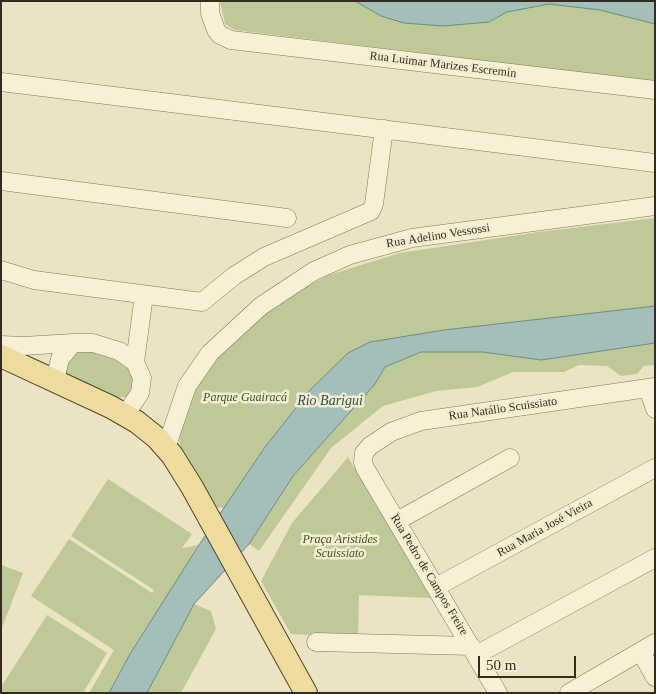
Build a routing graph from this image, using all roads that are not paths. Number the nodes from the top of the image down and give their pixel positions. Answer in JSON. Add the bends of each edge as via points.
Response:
{"nodes":[{"id":1,"x":210,"y":1,"type":"edge"},
{"id":2,"x":1,"y":82,"type":"edge"},
{"id":3,"x":655,"y":90,"type":"edge"},
{"id":4,"x":384,"y":129,"type":"junction"},
{"id":5,"x":655,"y":162,"type":"edge"},
{"id":6,"x":1,"y":181,"type":"edge"},
{"id":7,"x":655,"y":206,"type":"edge"},
{"id":8,"x":287,"y":218,"type":"dead end"},
{"id":9,"x":1,"y":270,"type":"edge"},
{"id":10,"x":144,"y":295,"type":"junction"},
{"id":11,"x":73,"y":343,"type":"junction"},
{"id":12,"x":1,"y":345,"type":"edge"},
{"id":13,"x":1,"y":356,"type":"edge"},
{"id":14,"x":135,"y":362,"type":"junction"},
{"id":15,"x":56,"y":380,"type":"junction"},
{"id":16,"x":651,"y":387,"type":"edge"},
{"id":17,"x":655,"y":409,"type":"edge"},
{"id":18,"x":125,"y":415,"type":"junction"},
{"id":19,"x":166,"y":448,"type":"junction"},
{"id":20,"x":363,"y":457,"type":"joint"},
{"id":21,"x":510,"y":458,"type":"dead end"},
{"id":22,"x":655,"y":468,"type":"edge"},
{"id":23,"x":397,"y":521,"type":"junction"},
{"id":24,"x":655,"y":558,"type":"edge"},
{"id":25,"x":436,"y":587,"type":"junction"},
{"id":26,"x":316,"y":642,"type":"dead end"},
{"id":27,"x":648,"y":648,"type":"edge"},
{"id":28,"x":473,"y":651,"type":"junction"},
{"id":29,"x":655,"y":677,"type":"edge"},
{"id":30,"x":306,"y":693,"type":"edge"},
{"id":31,"x":498,"y":693,"type":"edge"},
{"id":32,"x":569,"y":693,"type":"edge"}],
"edges":[{"from":1,"to":3,"type":"street","name":"Rua Luimar Marizes Escremin","via":[[216,30],[231,40]]},
{"from":2,"to":4,"type":"street"},
{"from":4,"to":5,"type":"street"},
{"from":4,"to":10,"type":"street","via":[[371,211],[264,257],[202,302]]},
{"from":6,"to":8,"type":"street"},
{"from":7,"to":19,"type":"street","name":"Rua Adelino Vessossi","via":[[412,238],[350,255],[314,271],[261,306],[210,353],[187,386]]},
{"from":9,"to":10,"type":"street","via":[[34,280]]},
{"from":10,"to":14,"type":"street"},
{"from":11,"to":12,"type":"street"},
{"from":11,"to":14,"type":"street","via":[[92,342]]},
{"from":11,"to":15,"type":"street","via":[[60,359]]},
{"from":13,"to":15,"type":"main road"},
{"from":14,"to":18,"type":"street","via":[[142,387]]},
{"from":15,"to":18,"type":"main road"},
{"from":16,"to":17,"type":"street"},
{"from":16,"to":20,"type":"street","name":"Rua Natálio Scuissiato","via":[[422,421],[391,432],[367,449]]},
{"from":18,"to":19,"type":"main road","via":[[148,430]]},
{"from":19,"to":30,"type":"main road","via":[[204,507]]},
{"from":20,"to":23,"type":"street","name":"Rua Pedro de Campos Freire","via":[[365,468]]},
{"from":21,"to":23,"type":"street"},
{"from":22,"to":25,"type":"street","name":"Rua Maria José Vieira"},
{"from":23,"to":25,"type":"street","name":"Rua Pedro de Campos Freire"},
{"from":24,"to":28,"type":"street"},
{"from":25,"to":28,"type":"street","name":"Rua Pedro de Campos Freire"},
{"from":26,"to":28,"type":"street"},
{"from":27,"to":29,"type":"street"},
{"from":27,"to":32,"type":"street"},
{"from":28,"to":31,"type":"street","name":"Rua Pedro de Campos Freire"}]}
